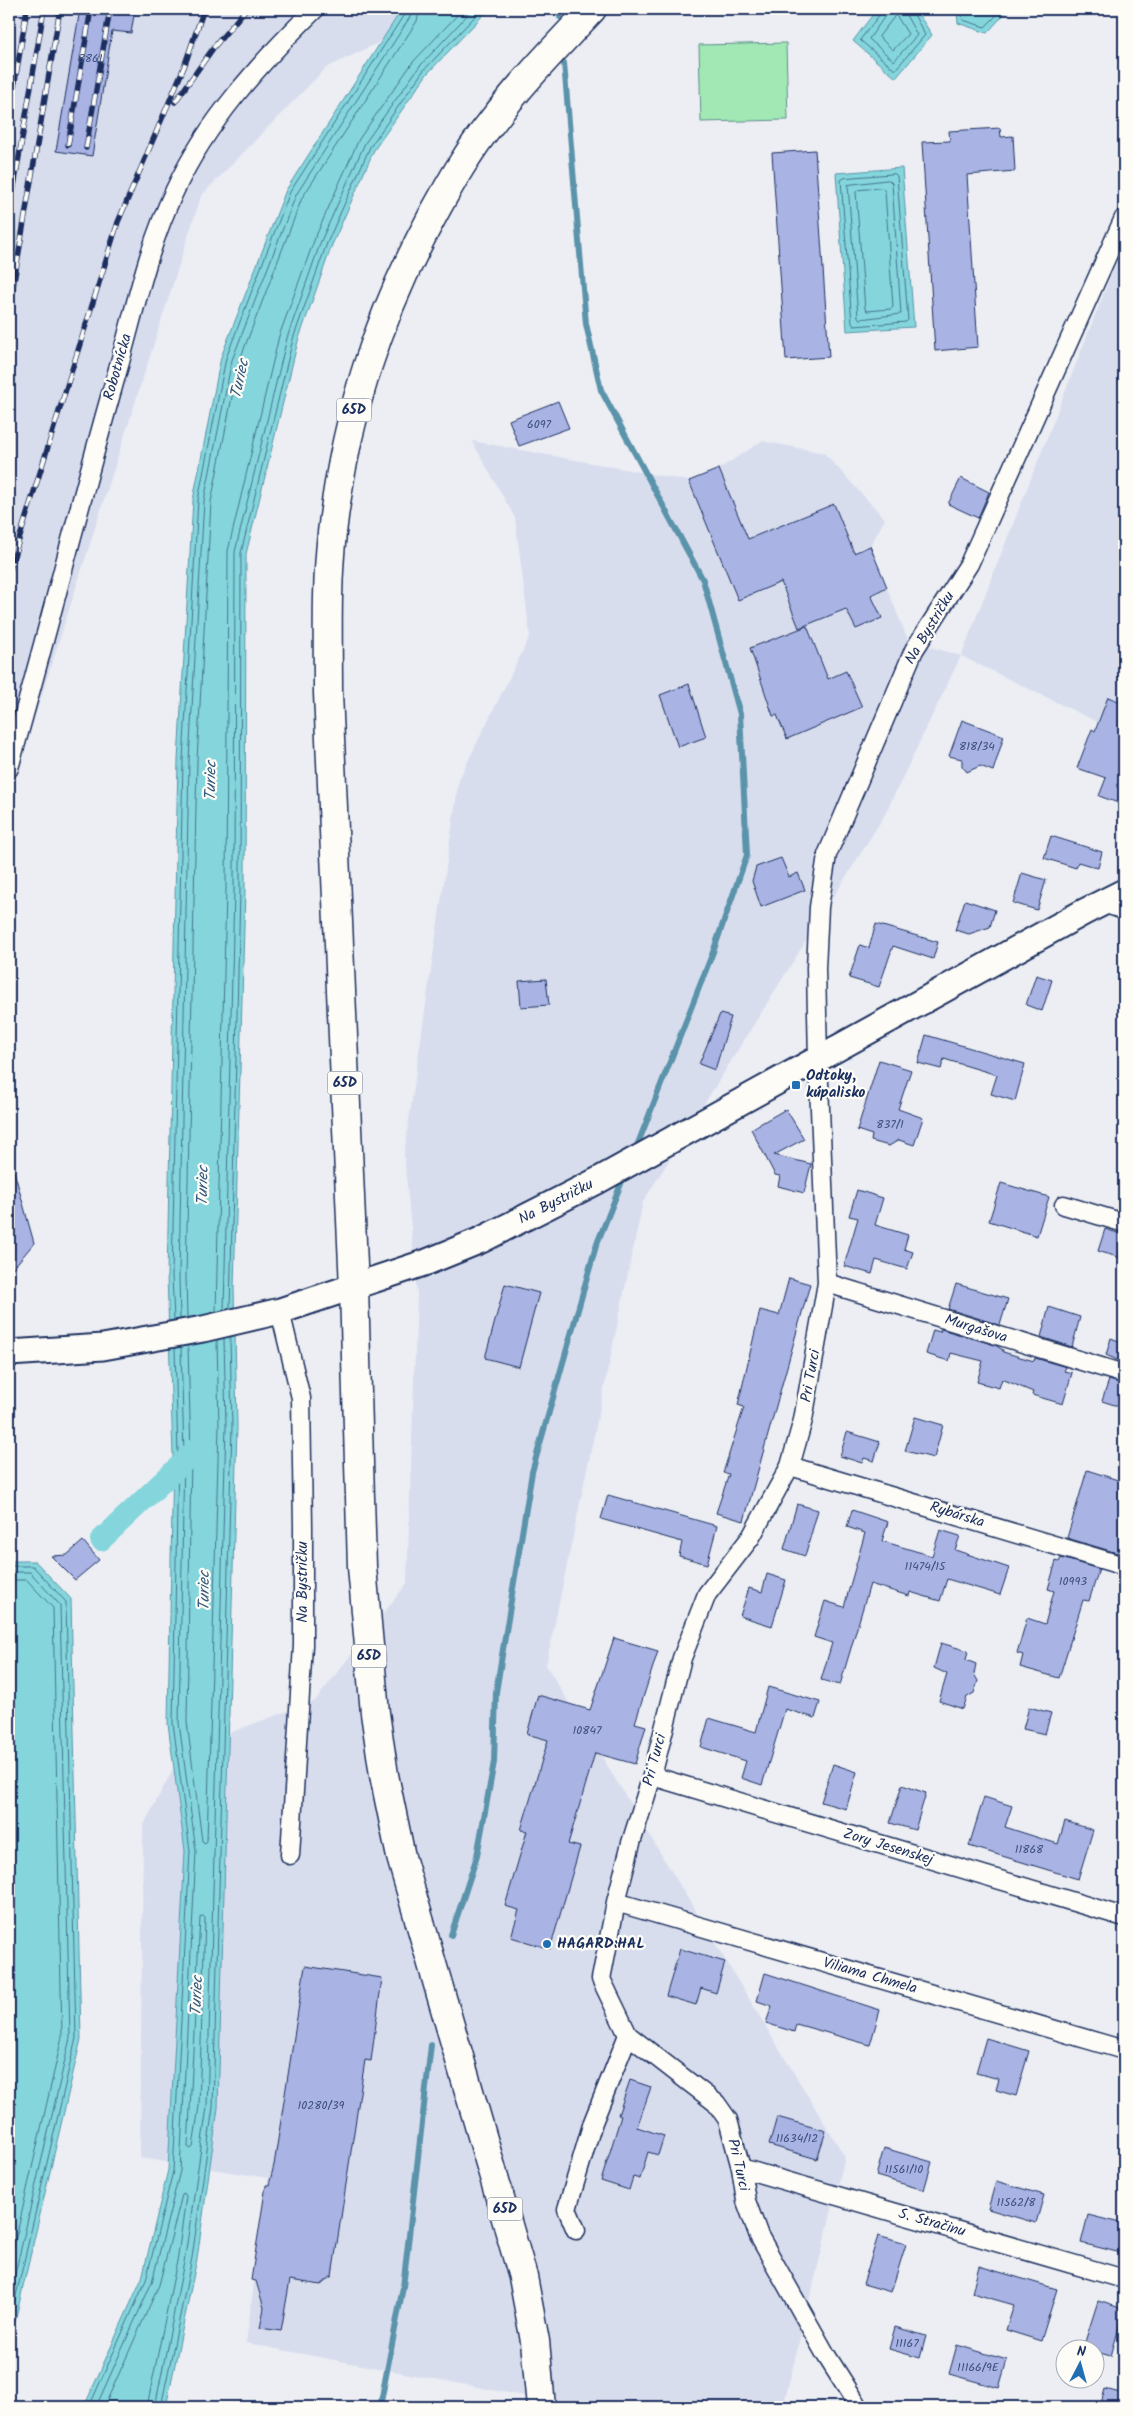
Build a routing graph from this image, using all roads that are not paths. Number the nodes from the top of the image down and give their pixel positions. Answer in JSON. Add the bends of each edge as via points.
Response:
{"nodes":[{"id":1,"x":315,"y":9,"type":"edge"},
{"id":2,"x":592,"y":9,"type":"edge"},
{"id":3,"x":1124,"y":218,"type":"edge"},
{"id":4,"x":9,"y":768,"type":"edge"},
{"id":5,"x":1117,"y":902,"type":"edge"},
{"id":6,"x":818,"y":1059,"type":"junction"},
{"id":7,"x":1064,"y":1205,"type":"dead end"},
{"id":8,"x":1124,"y":1223,"type":"edge"},
{"id":9,"x":827,"y":1283,"type":"junction"},
{"id":10,"x":354,"y":1288,"type":"junction"},
{"id":11,"x":270,"y":1313,"type":"junction"},
{"id":12,"x":9,"y":1353,"type":"edge"},
{"id":13,"x":1124,"y":1374,"type":"edge"},
{"id":14,"x":790,"y":1466,"type":"junction"},
{"id":15,"x":1124,"y":1566,"type":"edge"},
{"id":16,"x":652,"y":1776,"type":"junction"},
{"id":17,"x":290,"y":1855,"type":"dead end"},
{"id":18,"x":616,"y":1902,"type":"junction"},
{"id":19,"x":1124,"y":1917,"type":"edge"},
{"id":20,"x":628,"y":2035,"type":"junction"},
{"id":21,"x":1124,"y":2050,"type":"edge"},
{"id":22,"x":740,"y":2168,"type":"junction"},
{"id":23,"x":576,"y":2230,"type":"dead end"},
{"id":24,"x":1124,"y":2279,"type":"edge"},
{"id":25,"x":541,"y":2407,"type":"edge"},
{"id":26,"x":859,"y":2407,"type":"edge"}],
"edges":[{"from":1,"to":4,"type":"street","name":"Robotnícka","via":[[226,107],[190,161],[159,228],[100,431]]},
{"from":2,"to":10,"type":"main road","number":"65D","via":[[525,80],[490,124],[448,187],[386,310],[352,418],[340,474],[328,599],[328,693]]},
{"from":3,"to":6,"type":"street","name":"Na Bystričku","via":[[969,564],[914,650],[836,830],[822,878],[817,931]]},
{"from":5,"to":6,"type":"street","name":"Na Bystričku","via":[[1075,917]]},
{"from":6,"to":9,"type":"street","name":"Pri Turci"},
{"from":6,"to":10,"type":"street","name":"Na Bystričku","via":[[597,1181],[481,1240]]},
{"from":7,"to":8,"type":"street"},
{"from":9,"to":13,"type":"street","name":"Murgašova"},
{"from":9,"to":14,"type":"street","name":"Pri Turci","via":[[803,1420]]},
{"from":10,"to":11,"type":"street","name":"Na Bystričku"},
{"from":10,"to":25,"type":"main road","number":"65D","via":[[362,1567],[368,1650],[384,1775],[418,1923],[523,2277],[535,2341]]},
{"from":11,"to":12,"type":"street","via":[[143,1341]]},
{"from":11,"to":17,"type":"street","name":"Na Bystričku","via":[[301,1398],[302,1645]]},
{"from":14,"to":15,"type":"street","name":"Rybárska"},
{"from":14,"to":16,"type":"street","name":"Pri Turci","via":[[751,1537],[707,1594],[682,1658]]},
{"from":16,"to":18,"type":"street","name":"Pri Turci"},
{"from":16,"to":19,"type":"street","name":"Zory Jesenskej"},
{"from":18,"to":20,"type":"street","name":"Pri Turci","via":[[601,1979]]},
{"from":18,"to":21,"type":"street","name":"Viliama Chmela"},
{"from":20,"to":22,"type":"street","name":"Pri Turci","via":[[716,2103],[728,2120]]},
{"from":20,"to":23,"type":"street","via":[[593,2122],[567,2208]]},
{"from":22,"to":24,"type":"street","name":"S. Stračinu"},
{"from":22,"to":26,"type":"street","name":"Pri Turci","via":[[746,2201],[759,2236]]}]}
